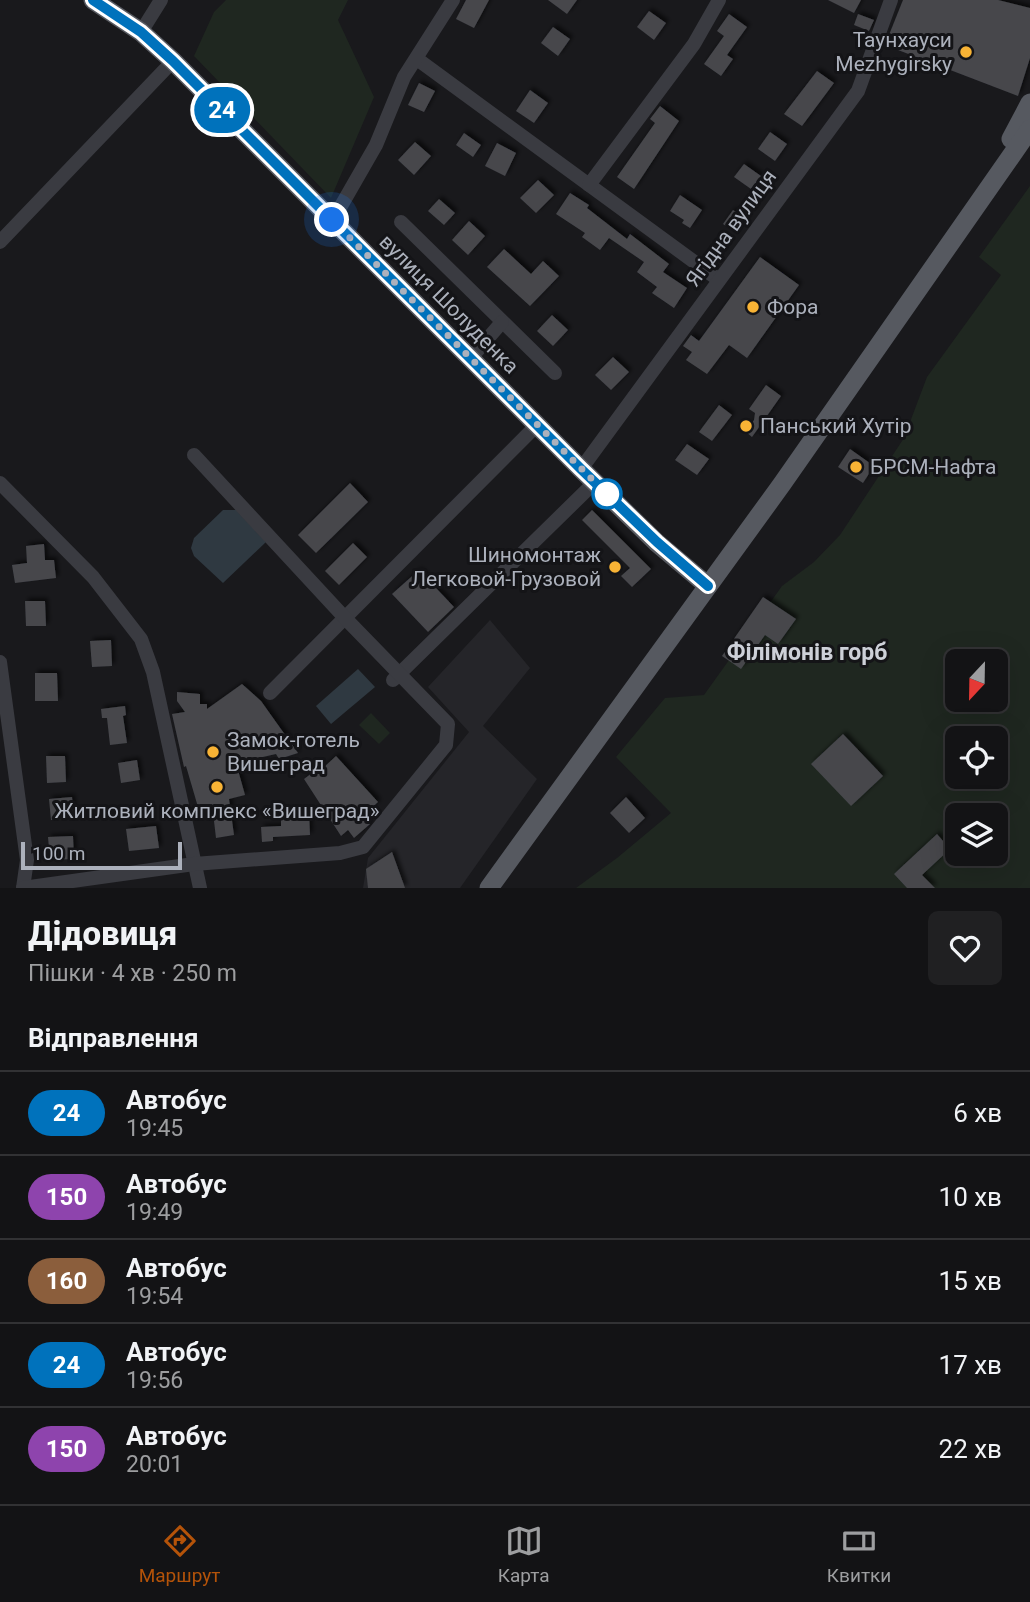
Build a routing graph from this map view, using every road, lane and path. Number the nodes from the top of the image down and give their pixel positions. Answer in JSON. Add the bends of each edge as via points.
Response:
{"nodes":[{"id":1,"x":93,"y":0,"type":"edge"},
{"id":2,"x":161,"y":0,"type":"edge"},
{"id":3,"x":453,"y":0,"type":"edge"},
{"id":4,"x":719,"y":0,"type":"edge"},
{"id":5,"x":891,"y":0,"type":"edge"},
{"id":6,"x":141,"y":32,"type":"junction"},
{"id":7,"x":417,"y":59,"type":"junction"},
{"id":8,"x":173,"y":61,"type":"junction"},
{"id":9,"x":1030,"y":103,"type":"edge"},
{"id":10,"x":1030,"y":129,"type":"edge"},
{"id":11,"x":589,"y":186,"type":"junction"},
{"id":12,"x":981,"y":198,"type":"junction"},
{"id":13,"x":332,"y":220,"type":"junction"},
{"id":14,"x":401,"y":222,"type":"dead end"},
{"id":15,"x":0,"y":242,"type":"edge"},
{"id":16,"x":719,"y":280,"type":"junction"},
{"id":17,"x":502,"y":322,"type":"junction"},
{"id":18,"x":471,"y":358,"type":"junction"},
{"id":19,"x":555,"y":373,"type":"dead end"},
{"id":20,"x":537,"y":425,"type":"junction"},
{"id":21,"x":194,"y":455,"type":"dead end"},
{"id":22,"x":588,"y":476,"type":"junction"},
{"id":23,"x":0,"y":483,"type":"edge"},
{"id":24,"x":708,"y":586,"type":"junction"},
{"id":25,"x":345,"y":618,"type":"junction"},
{"id":26,"x":0,"y":663,"type":"edge"},
{"id":27,"x":398,"y":677,"type":"junction"},
{"id":28,"x":270,"y":693,"type":"dead end"},
{"id":29,"x":194,"y":864,"type":"junction"},
{"id":30,"x":23,"y":888,"type":"edge"},
{"id":31,"x":200,"y":888,"type":"edge"},
{"id":32,"x":489,"y":888,"type":"edge"}],
"edges":[{"from":1,"to":6,"type":"main road","name":"вулиця Шолуденка"},
{"from":2,"to":6,"type":"street"},
{"from":3,"to":7,"type":"street"},
{"from":4,"to":11,"type":"street","via":[[694,44]]},
{"from":5,"to":16,"type":"street","name":"Ягідна вулиця","via":[[858,91]]},
{"from":6,"to":8,"type":"main road","name":"вулиця Шолуденка"},
{"from":7,"to":11,"type":"street"},
{"from":7,"to":13,"type":"street","via":[[404,77],[376,145]]},
{"from":8,"to":13,"type":"main road","name":"вулиця Шолуденка"},
{"from":8,"to":15,"type":"street"},
{"from":9,"to":12,"type":"main road"},
{"from":10,"to":12,"type":"main road"},
{"from":11,"to":16,"type":"street"},
{"from":12,"to":24,"type":"main road"},
{"from":13,"to":18,"type":"main road","name":"вулиця Шолуденка"},
{"from":14,"to":17,"type":"street"},
{"from":16,"to":22,"type":"street","name":"Ягідна вулиця"},
{"from":17,"to":18,"type":"street"},
{"from":17,"to":19,"type":"street"},
{"from":18,"to":20,"type":"main road","name":"вулиця Шолуденка"},
{"from":20,"to":22,"type":"main road","name":"вулиця Шолуденка"},
{"from":20,"to":25,"type":"street"},
{"from":21,"to":25,"type":"street"},
{"from":22,"to":24,"type":"main road","name":"вулиця Шолуденка"},
{"from":22,"to":27,"type":"street","name":"Ягідна вулиця"},
{"from":23,"to":29,"type":"street","via":[[93,577],[141,639],[153,672]]},
{"from":24,"to":32,"type":"main road"},
{"from":25,"to":27,"type":"street"},
{"from":25,"to":28,"type":"street"},
{"from":26,"to":30,"type":"street","via":[[27,860]]},
{"from":27,"to":29,"type":"street","via":[[448,724],[446,744],[363,847],[340,853]]},
{"from":29,"to":30,"type":"street"},
{"from":29,"to":31,"type":"street"}]}
